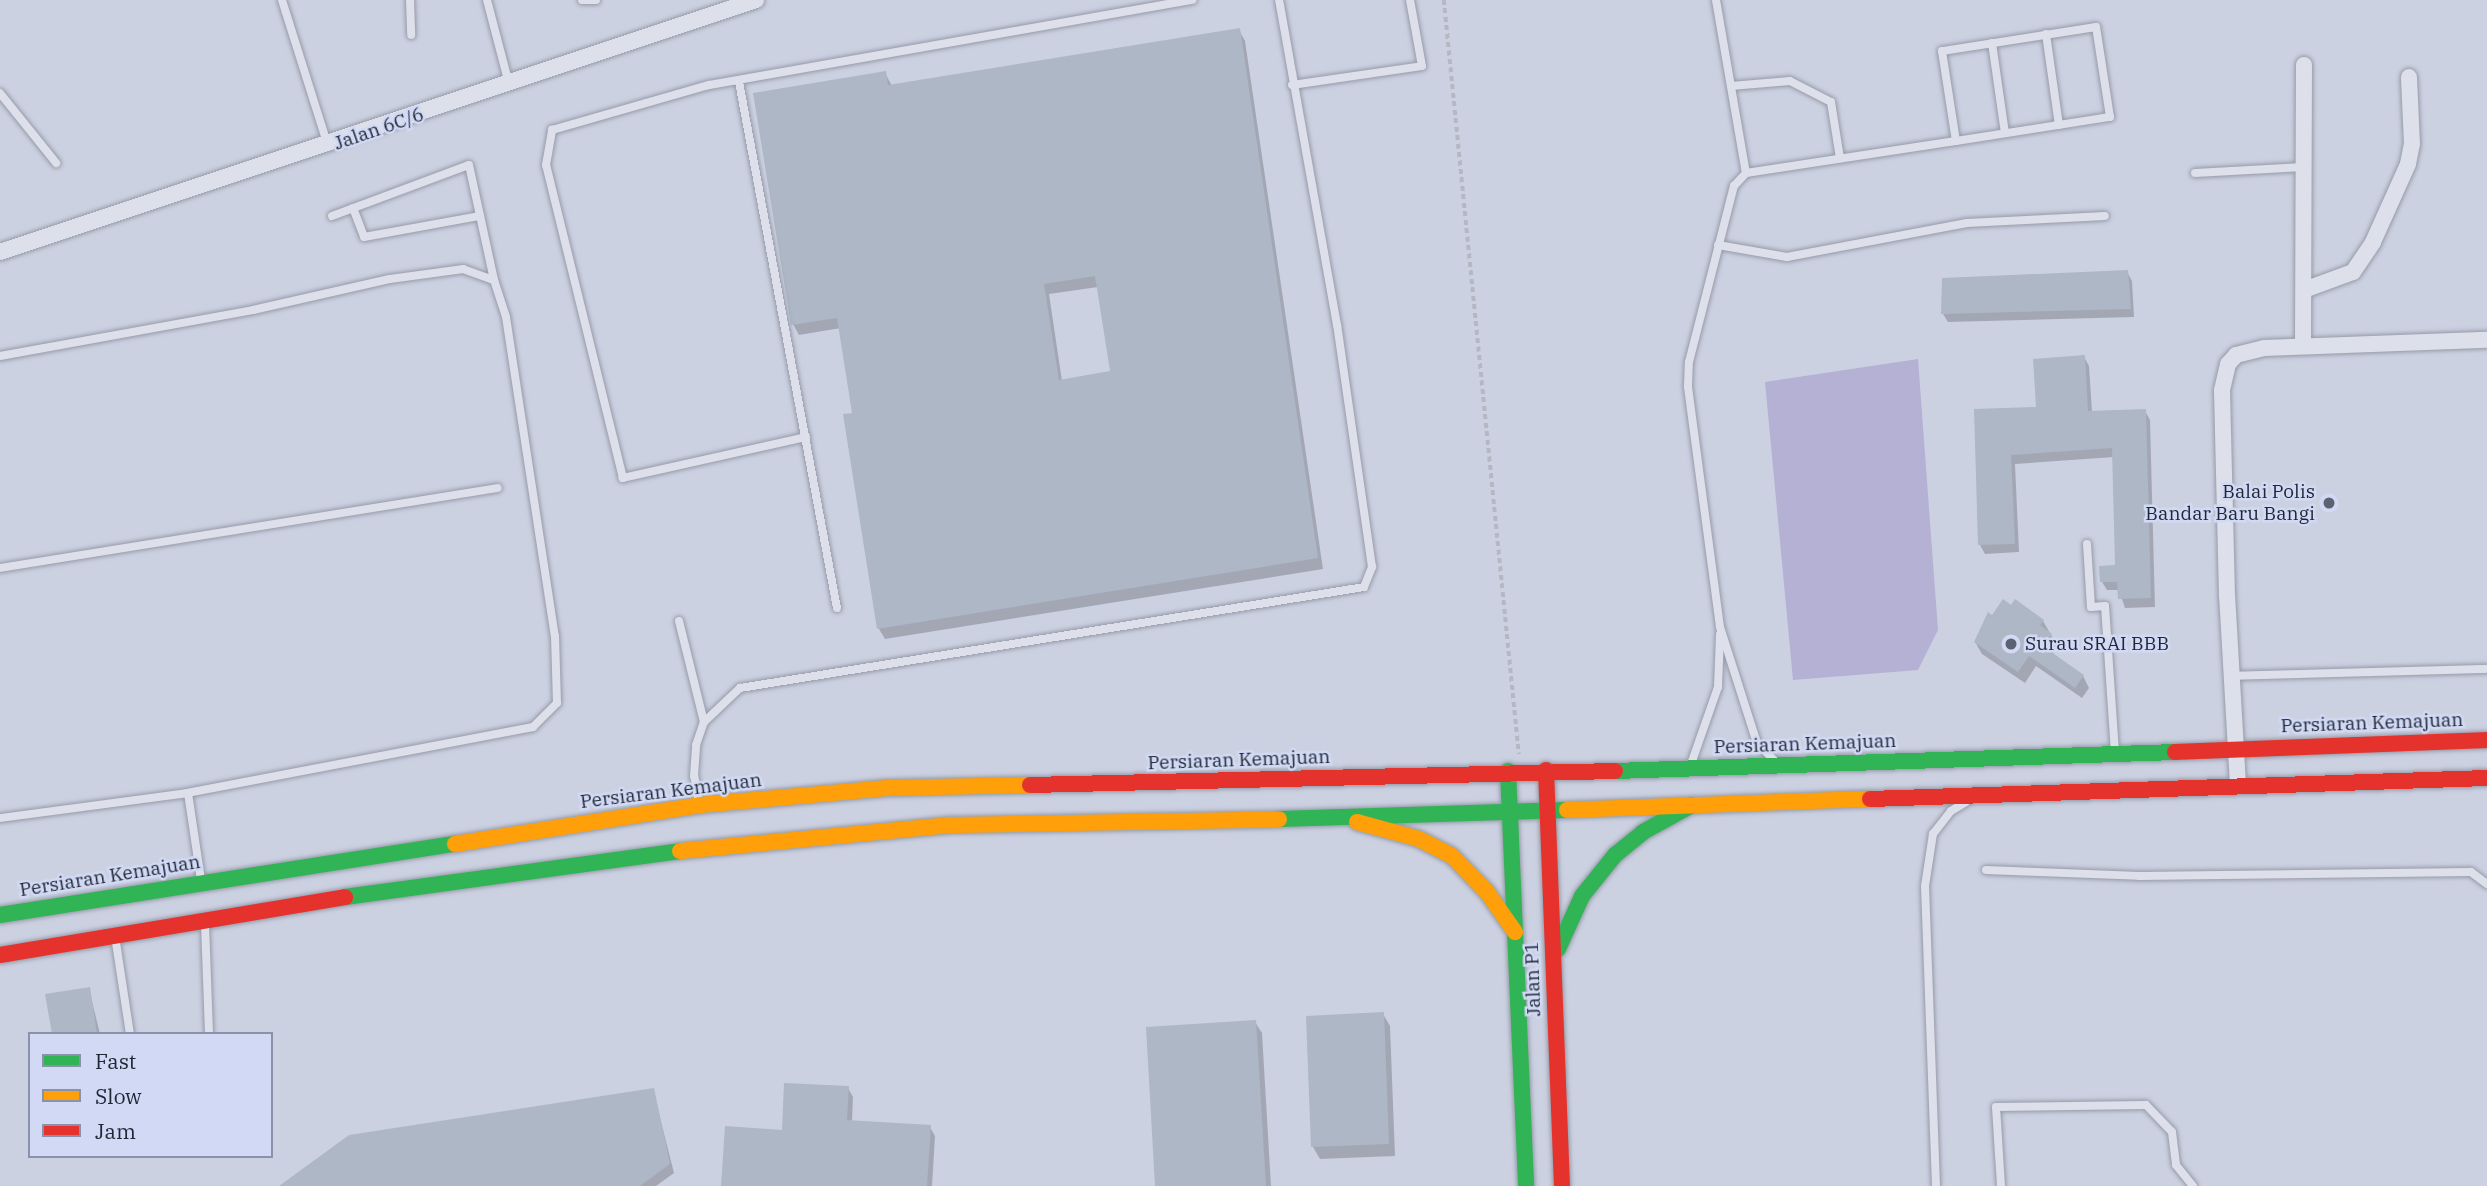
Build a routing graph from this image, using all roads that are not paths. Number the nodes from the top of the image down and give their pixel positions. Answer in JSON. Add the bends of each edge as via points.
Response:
{"nodes":[{"id":1,"x":282,"y":0,"type":"edge"},
{"id":2,"x":410,"y":0,"type":"edge"},
{"id":3,"x":487,"y":0,"type":"edge"},
{"id":4,"x":582,"y":0,"type":"edge"},
{"id":5,"x":596,"y":0,"type":"edge"},
{"id":6,"x":756,"y":0,"type":"edge"},
{"id":7,"x":1193,"y":0,"type":"edge"},
{"id":8,"x":1279,"y":0,"type":"edge"},
{"id":9,"x":1409,"y":0,"type":"edge"},
{"id":10,"x":1716,"y":0,"type":"edge"},
{"id":11,"x":2046,"y":34,"type":"junction"},
{"id":12,"x":411,"y":35,"type":"dead end"},
{"id":13,"x":1992,"y":43,"type":"junction"},
{"id":14,"x":2304,"y":65,"type":"dead end"},
{"id":15,"x":2409,"y":77,"type":"dead end"},
{"id":16,"x":739,"y":82,"type":"junction"},
{"id":17,"x":509,"y":84,"type":"junction"},
{"id":18,"x":1292,"y":85,"type":"junction"},
{"id":19,"x":1731,"y":86,"type":"junction"},
{"id":20,"x":0,"y":93,"type":"edge"},
{"id":21,"x":2060,"y":125,"type":"junction"},
{"id":22,"x":2005,"y":133,"type":"junction"},
{"id":23,"x":1956,"y":141,"type":"junction"},
{"id":24,"x":328,"y":146,"type":"junction"},
{"id":25,"x":1840,"y":158,"type":"junction"},
{"id":26,"x":56,"y":163,"type":"dead end"},
{"id":27,"x":2304,"y":167,"type":"junction"},
{"id":28,"x":1746,"y":173,"type":"junction"},
{"id":29,"x":2195,"y":173,"type":"dead end"},
{"id":30,"x":353,"y":208,"type":"junction"},
{"id":31,"x":332,"y":216,"type":"dead end"},
{"id":32,"x":480,"y":216,"type":"junction"},
{"id":33,"x":2105,"y":216,"type":"dead end"},
{"id":34,"x":1718,"y":245,"type":"junction"},
{"id":35,"x":0,"y":252,"type":"edge"},
{"id":36,"x":494,"y":281,"type":"junction"},
{"id":37,"x":2304,"y":290,"type":"junction"},
{"id":38,"x":2487,"y":340,"type":"edge"},
{"id":39,"x":2303,"y":346,"type":"junction"},
{"id":40,"x":0,"y":356,"type":"edge"},
{"id":41,"x":806,"y":437,"type":"junction"},
{"id":42,"x":498,"y":488,"type":"dead end"},
{"id":43,"x":2087,"y":544,"type":"dead end"},
{"id":44,"x":0,"y":568,"type":"edge"},
{"id":45,"x":837,"y":608,"type":"dead end"},
{"id":46,"x":679,"y":621,"type":"dead end"},
{"id":47,"x":1720,"y":627,"type":"junction"},
{"id":48,"x":2487,"y":669,"type":"edge"},
{"id":49,"x":2230,"y":676,"type":"junction"},
{"id":50,"x":704,"y":722,"type":"junction"},
{"id":51,"x":2487,"y":740,"type":"edge"},
{"id":52,"x":2234,"y":748,"type":"junction"},
{"id":53,"x":2115,"y":753,"type":"junction"},
{"id":54,"x":1781,"y":767,"type":"junction"},
{"id":55,"x":1690,"y":769,"type":"junction"},
{"id":56,"x":1546,"y":770,"type":"junction"},
{"id":57,"x":1514,"y":771,"type":"junction"},
{"id":58,"x":2487,"y":778,"type":"edge"},
{"id":59,"x":2238,"y":785,"type":"junction"},
{"id":60,"x":188,"y":793,"type":"junction"},
{"id":61,"x":1984,"y":793,"type":"junction"},
{"id":62,"x":1698,"y":802,"type":"junction"},
{"id":63,"x":700,"y":806,"type":"junction"},
{"id":64,"x":1547,"y":808,"type":"junction"},
{"id":65,"x":1509,"y":810,"type":"junction"},
{"id":66,"x":1338,"y":816,"type":"junction"},
{"id":67,"x":0,"y":818,"type":"edge"},
{"id":68,"x":1986,"y":870,"type":"dead end"},
{"id":69,"x":201,"y":883,"type":"junction"},
{"id":70,"x":2487,"y":884,"type":"edge"},
{"id":71,"x":0,"y":915,"type":"edge"},
{"id":72,"x":205,"y":921,"type":"junction"},
{"id":73,"x":1515,"y":932,"type":"junction"},
{"id":74,"x":115,"y":936,"type":"junction"},
{"id":75,"x":0,"y":955,"type":"edge"},
{"id":76,"x":1553,"y":960,"type":"junction"},
{"id":77,"x":130,"y":1032,"type":"edge"},
{"id":78,"x":209,"y":1032,"type":"edge"},
{"id":79,"x":1526,"y":1186,"type":"edge"},
{"id":80,"x":1562,"y":1186,"type":"edge"},
{"id":81,"x":1936,"y":1186,"type":"edge"},
{"id":82,"x":2001,"y":1186,"type":"edge"},
{"id":83,"x":2193,"y":1186,"type":"edge"}],
"edges":[{"from":1,"to":24,"type":"lane"},
{"from":2,"to":12,"type":"lane"},
{"from":3,"to":17,"type":"lane"},
{"from":4,"to":5,"type":"lane"},
{"from":6,"to":17,"type":"street","name":"Jalan 6C/6"},
{"from":7,"to":16,"type":"lane"},
{"from":8,"to":18,"type":"lane"},
{"from":9,"to":18,"type":"lane","via":[[1422,66]]},
{"from":10,"to":19,"type":"lane"},
{"from":11,"to":13,"type":"lane"},
{"from":11,"to":21,"type":"lane"},
{"from":11,"to":21,"type":"lane","via":[[2096,27],[2110,117]]},
{"from":13,"to":22,"type":"lane"},
{"from":13,"to":23,"type":"lane","via":[[1942,51]]},
{"from":14,"to":27,"type":"street"},
{"from":15,"to":37,"type":"street","via":[[2410,154],[2378,230],[2353,272]]},
{"from":16,"to":41,"type":"lane"},
{"from":16,"to":41,"type":"lane","via":[[709,85],[552,130],[546,165],[623,478]]},
{"from":17,"to":24,"type":"street","name":"Jalan 6C/6"},
{"from":18,"to":50,"type":"lane","via":[[1337,325],[1372,567],[1364,587],[769,680],[740,688]]},
{"from":19,"to":25,"type":"lane","via":[[1790,81],[1830,102]]},
{"from":19,"to":28,"type":"lane"},
{"from":20,"to":26,"type":"lane"},
{"from":21,"to":22,"type":"lane"},
{"from":22,"to":23,"type":"lane"},
{"from":23,"to":25,"type":"lane"},
{"from":24,"to":35,"type":"street","name":"Jalan 6C/6"},
{"from":25,"to":28,"type":"lane"},
{"from":27,"to":29,"type":"lane"},
{"from":27,"to":37,"type":"street"},
{"from":28,"to":34,"type":"lane","via":[[1734,186]]},
{"from":30,"to":31,"type":"lane"},
{"from":30,"to":32,"type":"lane","via":[[364,237]]},
{"from":30,"to":32,"type":"lane","via":[[469,165]]},
{"from":32,"to":36,"type":"lane"},
{"from":33,"to":34,"type":"lane","via":[[1967,223],[1787,257]]},
{"from":34,"to":47,"type":"lane","via":[[1689,362],[1688,386]]},
{"from":36,"to":40,"type":"lane","via":[[463,269],[390,279],[253,310]]},
{"from":36,"to":60,"type":"lane","via":[[506,317],[555,636],[557,703],[534,727]]},
{"from":37,"to":39,"type":"street"},
{"from":38,"to":39,"type":"street"},
{"from":39,"to":49,"type":"street","via":[[2249,349],[2236,355],[2224,376]]},
{"from":41,"to":45,"type":"lane"},
{"from":42,"to":44,"type":"lane"},
{"from":43,"to":53,"type":"lane","via":[[2091,607],[2105,606]]},
{"from":46,"to":50,"type":"lane"},
{"from":47,"to":54,"type":"lane","via":[[1757,743]]},
{"from":47,"to":55,"type":"lane","via":[[1718,687]]},
{"from":48,"to":49,"type":"lane"},
{"from":49,"to":52,"type":"street"},
{"from":50,"to":63,"type":"lane","via":[[696,745],[694,776]]},
{"from":51,"to":52,"type":"main road","name":"Persiaran Kemajuan"},
{"from":52,"to":53,"type":"main road","name":"Persiaran Kemajuan"},
{"from":52,"to":59,"type":"street"},
{"from":53,"to":54,"type":"main road","name":"Persiaran Kemajuan"},
{"from":54,"to":55,"type":"main road","name":"Persiaran Kemajuan"},
{"from":55,"to":56,"type":"main road","name":"Persiaran Kemajuan"},
{"from":56,"to":57,"type":"main road","name":"Persiaran Kemajuan"},
{"from":56,"to":64,"type":"main road","name":"Jalan P1"},
{"from":57,"to":63,"type":"main road","name":"Persiaran Kemajuan","via":[[1216,784],[971,784]]},
{"from":57,"to":65,"type":"main road","name":"Jalan P1"},
{"from":58,"to":59,"type":"main road"},
{"from":59,"to":61,"type":"main road"},
{"from":60,"to":67,"type":"lane"},
{"from":60,"to":69,"type":"lane"},
{"from":61,"to":62,"type":"main road"},
{"from":61,"to":81,"type":"lane","via":[[1951,811],[1933,834],[1925,886]]},
{"from":62,"to":64,"type":"main road"},
{"from":62,"to":76,"type":"main road","via":[[1643,832],[1615,855],[1582,896]]},
{"from":63,"to":69,"type":"main road","name":"Persiaran Kemajuan"},
{"from":64,"to":65,"type":"main road"},
{"from":64,"to":76,"type":"main road","name":"Jalan P1"},
{"from":65,"to":66,"type":"main road"},
{"from":65,"to":73,"type":"main road","name":"Jalan P1"},
{"from":66,"to":72,"type":"main road","via":[[910,829],[680,850],[406,887]]},
{"from":66,"to":73,"type":"main road","via":[[1419,839],[1452,856]]},
{"from":68,"to":70,"type":"lane","via":[[2139,876],[2471,872]]},
{"from":69,"to":71,"type":"main road","name":"Persiaran Kemajuan"},
{"from":72,"to":74,"type":"main road"},
{"from":72,"to":78,"type":"lane"},
{"from":73,"to":79,"type":"main road","name":"Jalan P1"},
{"from":74,"to":75,"type":"main road"},
{"from":74,"to":77,"type":"lane"},
{"from":76,"to":80,"type":"main road","name":"Jalan P1"},
{"from":82,"to":83,"type":"lane","via":[[1996,1107],[2147,1105],[2172,1132],[2176,1164]]}]}
